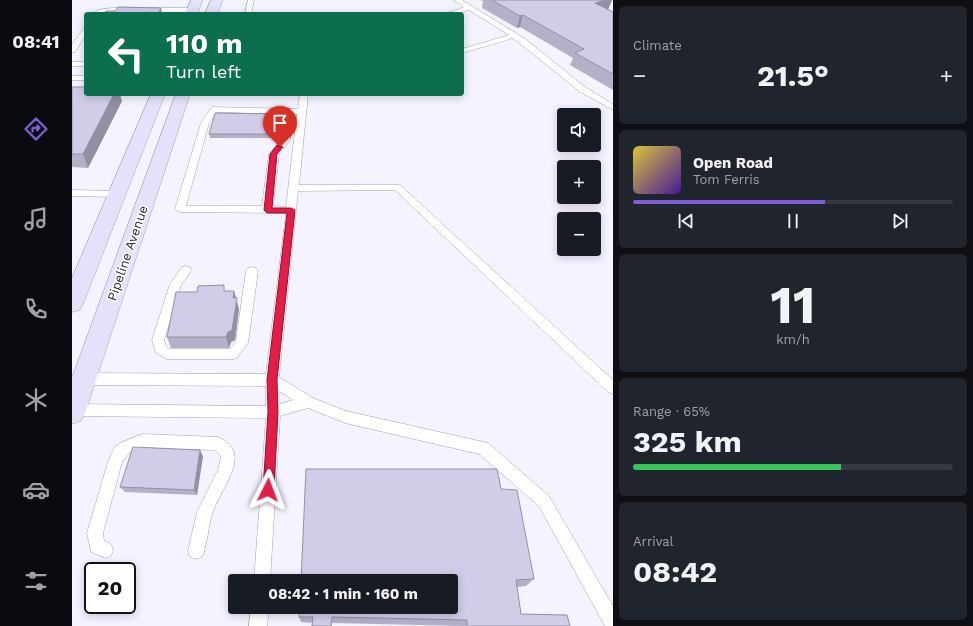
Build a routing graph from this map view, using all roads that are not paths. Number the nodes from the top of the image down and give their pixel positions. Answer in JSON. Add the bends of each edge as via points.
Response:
{"nodes":[{"id":1,"x":217,"y":0,"type":"edge"},
{"id":2,"x":251,"y":0,"type":"edge"},
{"id":3,"x":457,"y":0,"type":"edge"},
{"id":4,"x":105,"y":3,"type":"dead end"},
{"id":5,"x":194,"y":8,"type":"edge"},
{"id":6,"x":470,"y":8,"type":"junction"},
{"id":7,"x":99,"y":12,"type":"edge"},
{"id":8,"x":103,"y":12,"type":"edge"},
{"id":9,"x":213,"y":12,"type":"edge"},
{"id":10,"x":248,"y":12,"type":"edge"},
{"id":11,"x":455,"y":12,"type":"edge"},
{"id":12,"x":84,"y":32,"type":"edge"},
{"id":13,"x":514,"y":36,"type":"junction"},
{"id":14,"x":72,"y":50,"type":"edge"},
{"id":15,"x":464,"y":50,"type":"edge"},
{"id":16,"x":72,"y":64,"type":"edge"},
{"id":17,"x":84,"y":64,"type":"edge"},
{"id":18,"x":72,"y":78,"type":"edge"},
{"id":19,"x":84,"y":78,"type":"edge"},
{"id":20,"x":157,"y":96,"type":"edge"},
{"id":21,"x":182,"y":96,"type":"edge"},
{"id":22,"x":304,"y":96,"type":"edge"},
{"id":23,"x":613,"y":107,"type":"edge"},
{"id":24,"x":288,"y":111,"type":"junction"},
{"id":25,"x":303,"y":112,"type":"junction"},
{"id":26,"x":294,"y":188,"type":"junction"},
{"id":27,"x":72,"y":193,"type":"edge"},
{"id":28,"x":117,"y":194,"type":"junction"},
{"id":29,"x":148,"y":195,"type":"junction"},
{"id":30,"x":267,"y":210,"type":"junction"},
{"id":31,"x":291,"y":210,"type":"junction"},
{"id":32,"x":186,"y":270,"type":"dead end"},
{"id":33,"x":252,"y":271,"type":"dead end"},
{"id":34,"x":72,"y":304,"type":"edge"},
{"id":35,"x":272,"y":380,"type":"junction"},
{"id":36,"x":78,"y":381,"type":"edge"},
{"id":37,"x":613,"y":388,"type":"edge"},
{"id":38,"x":308,"y":402,"type":"junction"},
{"id":39,"x":72,"y":411,"type":"edge"},
{"id":40,"x":273,"y":412,"type":"junction"},
{"id":41,"x":105,"y":550,"type":"dead end"},
{"id":42,"x":196,"y":551,"type":"dead end"},
{"id":43,"x":262,"y":574,"type":"edge"},
{"id":44,"x":259,"y":614,"type":"edge"},
{"id":45,"x":613,"y":623,"type":"edge"},
{"id":46,"x":258,"y":626,"type":"edge"}],
"edges":[{"from":1,"to":9,"type":"main road"},
{"from":2,"to":10,"type":"lane"},
{"from":3,"to":6,"type":"lane"},
{"from":4,"to":7,"type":"lane"},
{"from":5,"to":8,"type":"lane","via":[[126,7]]},
{"from":6,"to":11,"type":"lane"},
{"from":6,"to":13,"type":"lane"},
{"from":12,"to":14,"type":"lane"},
{"from":13,"to":15,"type":"lane"},
{"from":13,"to":23,"type":"lane","via":[[582,89]]},
{"from":16,"to":17,"type":"lane"},
{"from":18,"to":19,"type":"lane"},
{"from":20,"to":28,"type":"main road"},
{"from":21,"to":29,"type":"main road","name":"Pipeline Avenue"},
{"from":22,"to":25,"type":"lane"},
{"from":24,"to":25,"type":"lane"},
{"from":24,"to":30,"type":"lane","via":[[286,140],[274,154]]},
{"from":24,"to":30,"type":"lane","via":[[214,109],[205,123],[180,210]]},
{"from":25,"to":26,"type":"lane"},
{"from":26,"to":31,"type":"lane"},
{"from":26,"to":37,"type":"lane","via":[[397,187],[442,226]]},
{"from":27,"to":28,"type":"lane"},
{"from":28,"to":29,"type":"main road"},
{"from":28,"to":34,"type":"main road"},
{"from":29,"to":36,"type":"main road","name":"Pipeline Avenue"},
{"from":30,"to":31,"type":"lane"},
{"from":31,"to":35,"type":"lane"},
{"from":32,"to":33,"type":"lane","via":[[176,284],[158,340],[160,349],[167,354],[233,354],[242,343]]},
{"from":35,"to":36,"type":"lane"},
{"from":35,"to":38,"type":"lane"},
{"from":35,"to":40,"type":"lane"},
{"from":36,"to":39,"type":"main road","name":"Pipeline Avenue"},
{"from":38,"to":40,"type":"lane"},
{"from":38,"to":45,"type":"lane","via":[[345,417],[483,448],[544,501]]},
{"from":39,"to":40,"type":"lane"},
{"from":40,"to":43,"type":"lane"},
{"from":41,"to":42,"type":"lane","via":[[97,546],[96,533],[115,462],[120,452],[130,443],[142,441],[218,444],[226,449],[226,469],[207,505]]},
{"from":44,"to":46,"type":"lane"}]}
